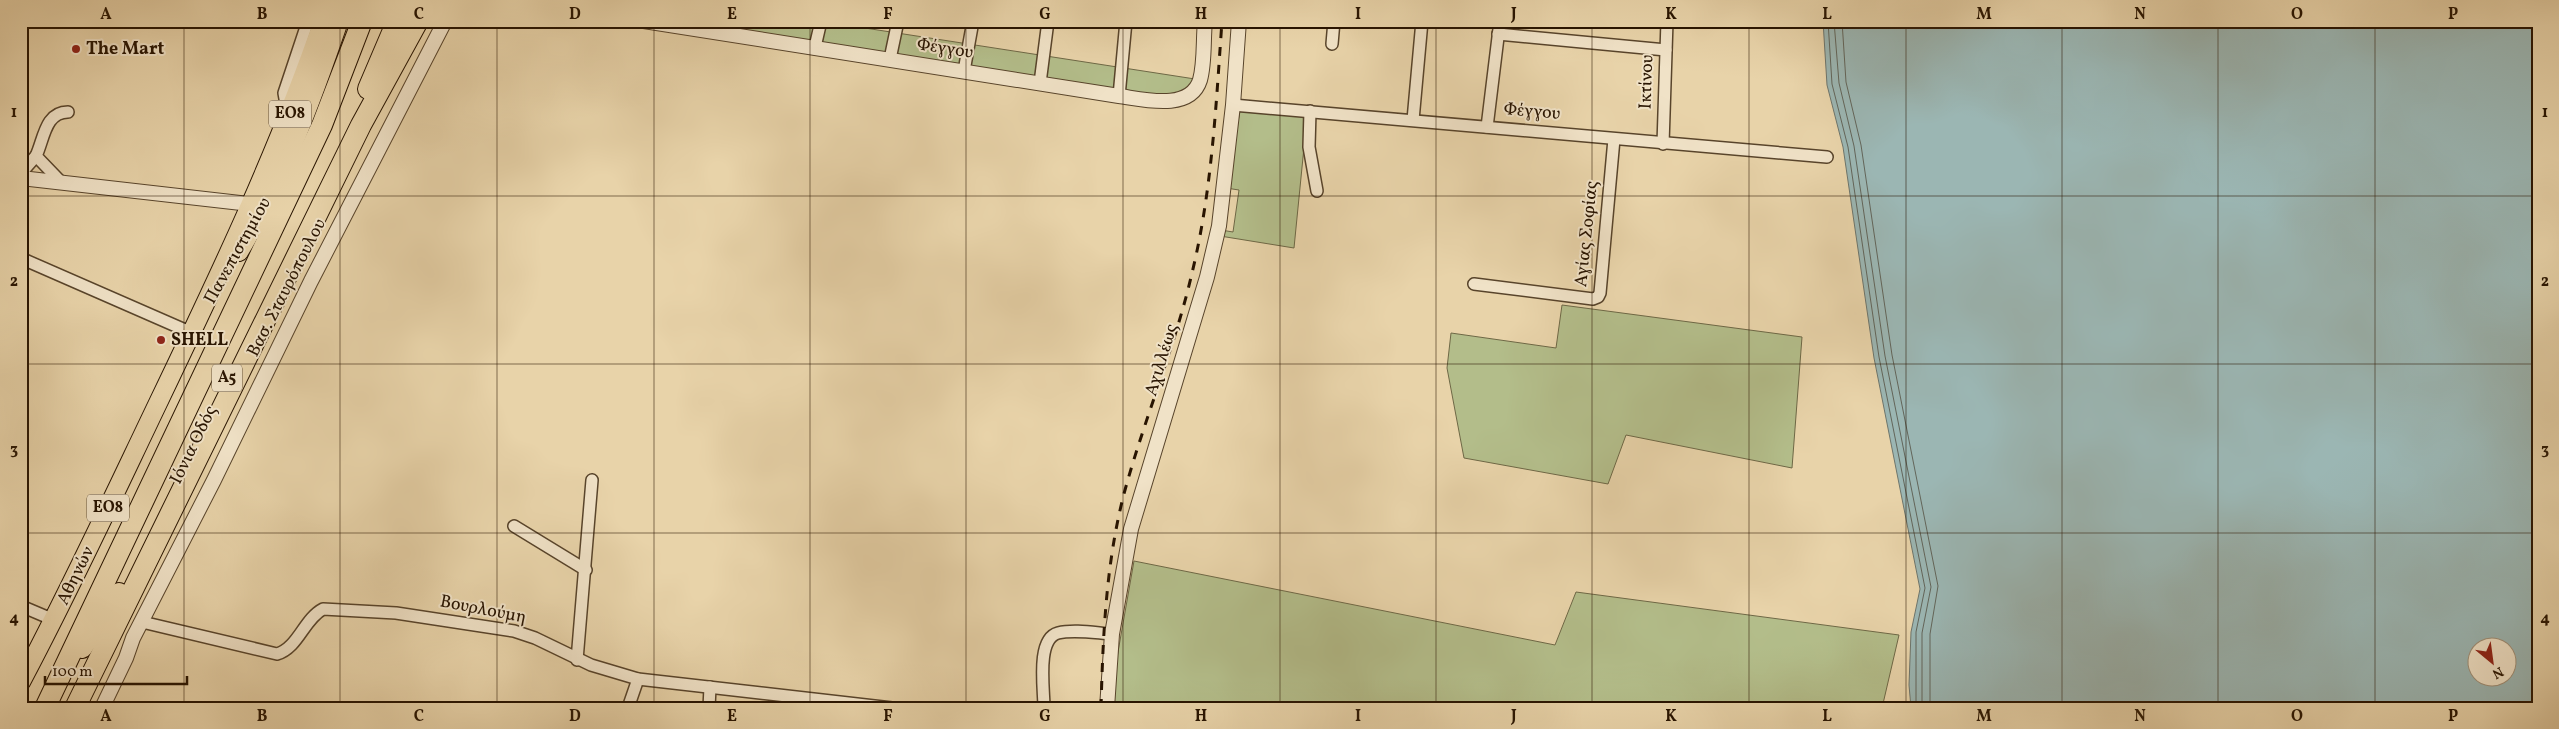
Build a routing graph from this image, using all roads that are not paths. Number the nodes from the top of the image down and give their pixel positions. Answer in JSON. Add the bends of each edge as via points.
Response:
{"nodes":[{"id":1,"x":308,"y":21,"type":"edge"},
{"id":2,"x":323,"y":21,"type":"edge"},
{"id":3,"x":338,"y":21,"type":"edge"},
{"id":4,"x":362,"y":21,"type":"edge"},
{"id":5,"x":397,"y":21,"type":"edge"},
{"id":6,"x":404,"y":21,"type":"edge"},
{"id":7,"x":418,"y":21,"type":"edge"},
{"id":8,"x":444,"y":21,"type":"edge"},
{"id":9,"x":644,"y":21,"type":"edge"},
{"id":10,"x":821,"y":21,"type":"edge"},
{"id":11,"x":898,"y":21,"type":"edge"},
{"id":12,"x":973,"y":21,"type":"edge"},
{"id":13,"x":1048,"y":21,"type":"edge"},
{"id":14,"x":1126,"y":21,"type":"edge"},
{"id":15,"x":1205,"y":21,"type":"edge"},
{"id":16,"x":1240,"y":21,"type":"edge"},
{"id":17,"x":1334,"y":21,"type":"edge"},
{"id":18,"x":1422,"y":21,"type":"edge"},
{"id":19,"x":1500,"y":21,"type":"edge"},
{"id":20,"x":1667,"y":21,"type":"edge"},
{"id":21,"x":731,"y":28,"type":"edge"},
{"id":22,"x":1498,"y":34,"type":"junction"},
{"id":23,"x":1332,"y":44,"type":"dead end"},
{"id":24,"x":815,"y":48,"type":"junction"},
{"id":25,"x":1666,"y":50,"type":"junction"},
{"id":26,"x":890,"y":59,"type":"junction"},
{"id":27,"x":964,"y":71,"type":"junction"},
{"id":28,"x":1040,"y":83,"type":"junction"},
{"id":29,"x":1119,"y":96,"type":"junction"},
{"id":30,"x":1233,"y":105,"type":"junction"},
{"id":31,"x":1310,"y":111,"type":"junction"},
{"id":32,"x":68,"y":112,"type":"dead end"},
{"id":33,"x":288,"y":117,"type":"junction"},
{"id":34,"x":1413,"y":120,"type":"junction"},
{"id":35,"x":361,"y":125,"type":"junction"},
{"id":36,"x":1487,"y":127,"type":"junction"},
{"id":37,"x":1614,"y":139,"type":"junction"},
{"id":38,"x":1663,"y":144,"type":"junction"},
{"id":39,"x":36,"y":156,"type":"junction"},
{"id":40,"x":1827,"y":157,"type":"dead end"},
{"id":41,"x":21,"y":173,"type":"edge"},
{"id":42,"x":21,"y":178,"type":"edge"},
{"id":43,"x":62,"y":183,"type":"junction"},
{"id":44,"x":1318,"y":191,"type":"dead end"},
{"id":45,"x":257,"y":205,"type":"junction"},
{"id":46,"x":24,"y":260,"type":"dead end"},
{"id":47,"x":1474,"y":284,"type":"dead end"},
{"id":48,"x":192,"y":333,"type":"junction"},
{"id":49,"x":592,"y":480,"type":"dead end"},
{"id":50,"x":514,"y":526,"type":"dead end"},
{"id":51,"x":586,"y":570,"type":"junction"},
{"id":52,"x":21,"y":606,"type":"edge"},
{"id":53,"x":54,"y":620,"type":"junction"},
{"id":54,"x":142,"y":622,"type":"junction"},
{"id":55,"x":1112,"y":634,"type":"junction"},
{"id":56,"x":577,"y":660,"type":"junction"},
{"id":57,"x":638,"y":679,"type":"junction"},
{"id":58,"x":21,"y":682,"type":"edge"},
{"id":59,"x":56,"y":684,"type":"junction"},
{"id":60,"x":710,"y":687,"type":"junction"},
{"id":61,"x":45,"y":708,"type":"edge"},
{"id":62,"x":75,"y":708,"type":"edge"},
{"id":63,"x":102,"y":708,"type":"edge"},
{"id":64,"x":628,"y":708,"type":"edge"},
{"id":65,"x":709,"y":708,"type":"edge"},
{"id":66,"x":892,"y":708,"type":"edge"},
{"id":67,"x":1044,"y":708,"type":"edge"},
{"id":68,"x":1107,"y":708,"type":"edge"}],
"edges":[{"from":1,"to":33,"type":"street","via":[[284,93]]},
{"from":2,"to":33,"type":"main road","name":"Πανεπιστημίου","number":"ΕΟ8"},
{"from":3,"to":45,"type":"main road","name":"Πανεπιστημίου","number":"ΕΟ8","via":[[304,118]]},
{"from":4,"to":59,"type":"highway","name":"Ιόνια Οδός","number":"Α5","via":[[322,125]]},
{"from":5,"to":59,"type":"highway","name":"Ιόνια Οδός","number":"Α5","via":[[132,571],[95,631]]},
{"from":6,"to":35,"type":"highway","number":"Α5","via":[[376,81]]},
{"from":7,"to":35,"type":"highway"},
{"from":8,"to":54,"type":"street","name":"Βασ. Σταυρόπουλου"},
{"from":9,"to":21,"type":"street","name":"Φέγγου"},
{"from":10,"to":24,"type":"street"},
{"from":11,"to":26,"type":"street"},
{"from":12,"to":27,"type":"street"},
{"from":13,"to":28,"type":"street"},
{"from":14,"to":29,"type":"street"},
{"from":15,"to":29,"type":"street","name":"Φέγγου","via":[[1200,80],[1193,91],[1180,100]]},
{"from":16,"to":30,"type":"street","name":"Αχιλλέως"},
{"from":17,"to":23,"type":"street"},
{"from":18,"to":34,"type":"street"},
{"from":19,"to":22,"type":"street"},
{"from":20,"to":25,"type":"street","name":"Ικτίνου"},
{"from":21,"to":24,"type":"street","name":"Φέγγου"},
{"from":22,"to":25,"type":"street"},
{"from":22,"to":36,"type":"street"},
{"from":24,"to":26,"type":"street","name":"Φέγγου"},
{"from":25,"to":38,"type":"street","name":"Ικτίνου"},
{"from":26,"to":27,"type":"street","name":"Φέγγου"},
{"from":27,"to":28,"type":"street","name":"Φέγγου"},
{"from":28,"to":29,"type":"street","name":"Φέγγου"},
{"from":30,"to":31,"type":"street","name":"Φέγγου"},
{"from":30,"to":55,"type":"street","name":"Αχιλλέως","via":[[1215,247],[1131,529]]},
{"from":31,"to":34,"type":"street","name":"Φέγγου"},
{"from":31,"to":44,"type":"street","via":[[1309,147]]},
{"from":32,"to":39,"type":"street","via":[[55,115],[48,122]]},
{"from":33,"to":45,"type":"main road","name":"Πανεπιστημίου","number":"ΕΟ8"},
{"from":34,"to":36,"type":"street","name":"Φέγγου"},
{"from":35,"to":62,"type":"highway","name":"Ιόνια Οδός","number":"Α5"},
{"from":36,"to":37,"type":"street","name":"Φέγγου"},
{"from":37,"to":38,"type":"street","name":"Φέγγου"},
{"from":37,"to":47,"type":"street","name":"Αγίας Σοφίας","via":[[1598,298]]},
{"from":38,"to":40,"type":"street","name":"Φέγγου"},
{"from":39,"to":41,"type":"street"},
{"from":39,"to":43,"type":"street"},
{"from":42,"to":43,"type":"street"},
{"from":43,"to":45,"type":"street"},
{"from":45,"to":48,"type":"main road","name":"Πανεπιστημίου","number":"ΕΟ8"},
{"from":46,"to":48,"type":"street"},
{"from":48,"to":53,"type":"main road","name":"Αθηνών","number":"ΕΟ8"},
{"from":49,"to":51,"type":"street"},
{"from":50,"to":51,"type":"street"},
{"from":51,"to":56,"type":"street"},
{"from":52,"to":53,"type":"street"},
{"from":53,"to":58,"type":"main road","name":"Αθηνών","number":"ΕΟ8"},
{"from":54,"to":56,"type":"street","name":"Βουρλούμη","via":[[277,654],[286,649],[320,610],[396,613],[514,631]]},
{"from":54,"to":63,"type":"street","name":"Βασ. Σταυρόπουλου"},
{"from":55,"to":67,"type":"street","via":[[1059,633],[1048,639],[1044,650]]},
{"from":55,"to":68,"type":"street","name":"Αχιλλέως"},
{"from":56,"to":57,"type":"street","name":"Βουρλούμη"},
{"from":57,"to":60,"type":"street","name":"Βουρλούμη"},
{"from":57,"to":64,"type":"street"},
{"from":59,"to":61,"type":"highway","name":"Ιόνια Οδός","number":"Α5"},
{"from":60,"to":65,"type":"street"},
{"from":60,"to":66,"type":"street","name":"Βουρλούμη"}]}
